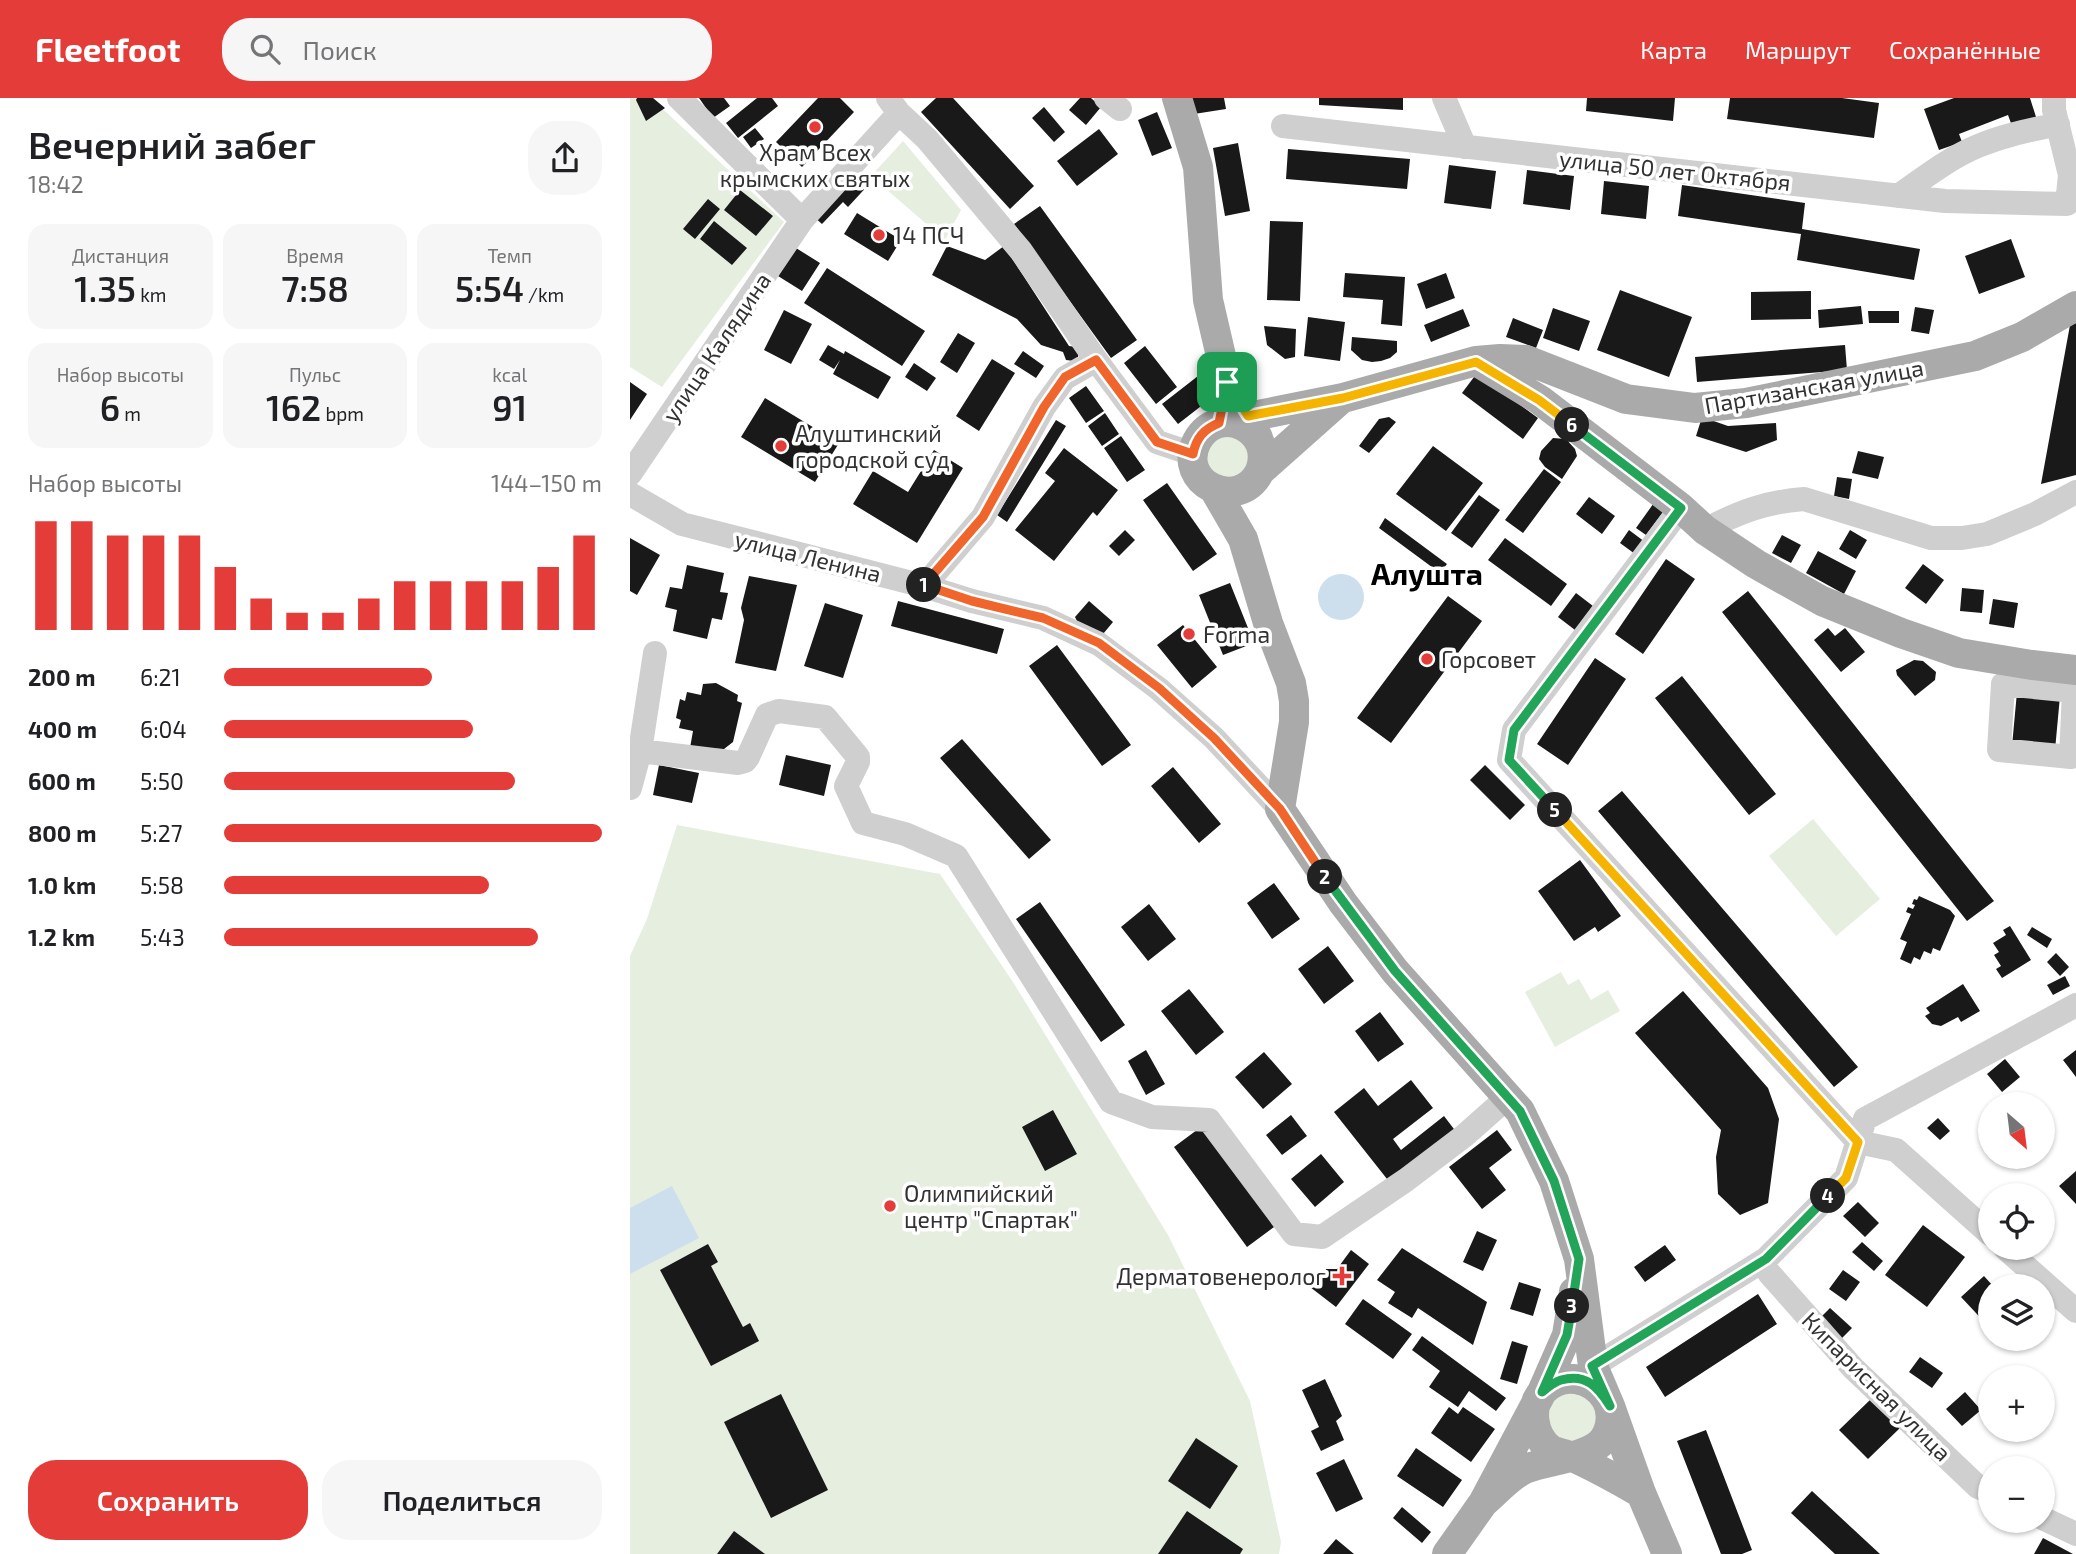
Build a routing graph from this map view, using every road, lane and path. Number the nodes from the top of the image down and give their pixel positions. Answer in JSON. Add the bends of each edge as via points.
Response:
{"nodes":[{"id":1,"x":679,"y":98,"type":"edge"},
{"id":2,"x":1177,"y":98,"type":"edge"},
{"id":3,"x":1444,"y":98,"type":"edge"},
{"id":4,"x":2054,"y":98,"type":"edge"},
{"id":5,"x":894,"y":105,"type":"edge"},
{"id":6,"x":2058,"y":124,"type":"junction"},
{"id":7,"x":1283,"y":126,"type":"dead end"},
{"id":8,"x":1465,"y":147,"type":"junction"},
{"id":9,"x":1898,"y":196,"type":"junction"},
{"id":10,"x":802,"y":220,"type":"junction"},
{"id":11,"x":2076,"y":306,"type":"edge"},
{"id":12,"x":1096,"y":360,"type":"junction"},
{"id":13,"x":1476,"y":362,"type":"junction"},
{"id":14,"x":1343,"y":398,"type":"junction"},
{"id":15,"x":1240,"y":425,"type":"junction"},
{"id":16,"x":1193,"y":454,"type":"junction"},
{"id":17,"x":630,"y":474,"type":"edge"},
{"id":18,"x":1257,"y":476,"type":"junction"},
{"id":19,"x":1214,"y":489,"type":"junction"},
{"id":20,"x":2076,"y":492,"type":"edge"},
{"id":21,"x":630,"y":494,"type":"edge"},
{"id":22,"x":1681,"y":508,"type":"junction"},
{"id":23,"x":1713,"y":535,"type":"junction"},
{"id":24,"x":1243,"y":539,"type":"junction"},
{"id":25,"x":924,"y":586,"type":"junction"},
{"id":26,"x":655,"y":653,"type":"dead end"},
{"id":27,"x":1978,"y":656,"type":"junction"},
{"id":28,"x":2076,"y":670,"type":"edge"},
{"id":29,"x":2003,"y":684,"type":"dead end"},
{"id":30,"x":640,"y":751,"type":"junction"},
{"id":31,"x":630,"y":788,"type":"edge"},
{"id":32,"x":1280,"y":809,"type":"junction"},
{"id":33,"x":2076,"y":1005,"type":"edge"},
{"id":34,"x":1508,"y":1097,"type":"junction"},
{"id":35,"x":1858,"y":1142,"type":"junction"},
{"id":36,"x":1978,"y":1223,"type":"edge"},
{"id":37,"x":1579,"y":1259,"type":"junction"},
{"id":38,"x":2019,"y":1260,"type":"edge"},
{"id":39,"x":1769,"y":1273,"type":"dead end"},
{"id":40,"x":2076,"y":1311,"type":"edge"},
{"id":41,"x":1592,"y":1366,"type":"junction"},
{"id":42,"x":1542,"y":1392,"type":"junction"},
{"id":43,"x":1610,"y":1406,"type":"junction"},
{"id":44,"x":1570,"y":1456,"type":"junction"},
{"id":45,"x":1978,"y":1487,"type":"edge"},
{"id":46,"x":1641,"y":1493,"type":"junction"},
{"id":47,"x":1483,"y":1503,"type":"junction"},
{"id":48,"x":2055,"y":1524,"type":"edge"},
{"id":49,"x":2076,"y":1534,"type":"edge"},
{"id":50,"x":1447,"y":1554,"type":"edge"},
{"id":51,"x":1667,"y":1554,"type":"edge"}],
"edges":[{"from":1,"to":10,"type":"street"},
{"from":2,"to":15,"type":"main road","via":[[1198,167],[1208,300]]},
{"from":3,"to":8,"type":"street"},
{"from":4,"to":6,"type":"street"},
{"from":5,"to":10,"type":"street","name":"улица Калядина"},
{"from":5,"to":12,"type":"street","via":[[1021,251]]},
{"from":6,"to":9,"type":"street","via":[[1976,147]]},
{"from":6,"to":9,"type":"street","name":"улица 50 лет Октября","via":[[2070,175],[2067,204]]},
{"from":7,"to":8,"type":"street","name":"улица 50 лет Октября"},
{"from":8,"to":9,"type":"street","name":"улица 50 лет Октября"},
{"from":10,"to":17,"type":"street","name":"улица Калядина"},
{"from":11,"to":13,"type":"main road","name":"Партизанская улица","via":[[2022,337],[1975,356],[1746,403],[1695,408],[1626,399],[1526,360]]},
{"from":12,"to":16,"type":"street","via":[[1157,442]]},
{"from":12,"to":25,"type":"street","via":[[1065,377],[983,517]]},
{"from":13,"to":14,"type":"main road","name":"Партизанская улица"},
{"from":13,"to":22,"type":"main road","via":[[1539,400]]},
{"from":14,"to":15,"type":"main road","name":"Партизанская улица"},
{"from":14,"to":18,"type":"main road"},
{"from":15,"to":16,"type":"main road","via":[[1206,429]]},
{"from":15,"to":18,"type":"main road","via":[[1263,454]]},
{"from":16,"to":19,"type":"main road","via":[[1198,475]]},
{"from":18,"to":19,"type":"main road","via":[[1242,489]]},
{"from":18,"to":24,"type":"main road"},
{"from":19,"to":24,"type":"main road"},
{"from":20,"to":23,"type":"street","via":[[1987,534],[1962,538],[1931,538],[1804,499],[1739,512]]},
{"from":21,"to":25,"type":"street","name":"улица Ленина","via":[[682,524]]},
{"from":22,"to":23,"type":"main road"},
{"from":22,"to":35,"type":"street","via":[[1514,730],[1509,760]]},
{"from":23,"to":27,"type":"main road","via":[[1822,601],[1901,633]]},
{"from":24,"to":32,"type":"main road","via":[[1294,701]]},
{"from":25,"to":32,"type":"street","name":"улица Ленина","via":[[1043,618],[1099,643],[1159,688],[1214,738]]},
{"from":26,"to":30,"type":"street"},
{"from":27,"to":28,"type":"main road"},
{"from":27,"to":29,"type":"street"},
{"from":30,"to":31,"type":"street"},
{"from":30,"to":34,"type":"street","via":[[738,763],[748,757],[772,712],[825,718],[858,757],[846,786],[863,823],[905,834],[956,856],[1111,1102],[1152,1117],[1209,1120],[1294,1234],[1322,1237],[1416,1173]]},
{"from":32,"to":34,"type":"main road","name":"улица Ленина","via":[[1395,971]]},
{"from":33,"to":35,"type":"street","via":[[1866,1119]]},
{"from":34,"to":37,"type":"main road","name":"улица Ленина","via":[[1520,1111],[1554,1181]]},
{"from":35,"to":36,"type":"street","via":[[1896,1150]]},
{"from":35,"to":41,"type":"street","via":[[1846,1178],[1766,1259]]},
{"from":37,"to":41,"type":"main road","name":"улица Ленина"},
{"from":37,"to":42,"type":"main road","via":[[1567,1335]]},
{"from":38,"to":40,"type":"street"},
{"from":39,"to":45,"type":"street","name":"Кипарисная улица","via":[[1853,1368]]},
{"from":41,"to":43,"type":"main road","name":"улица Ленина"},
{"from":42,"to":43,"type":"main road","via":[[1559,1380],[1580,1378],[1599,1388]]},
{"from":42,"to":44,"type":"main road","via":[[1533,1412],[1536,1433],[1550,1449]]},
{"from":42,"to":47,"type":"main road"},
{"from":43,"to":44,"type":"main road","via":[[1611,1424],[1603,1441],[1588,1452]]},
{"from":43,"to":46,"type":"main road","name":"улица Ленина"},
{"from":44,"to":46,"type":"main road"},
{"from":44,"to":47,"type":"main road","via":[[1523,1470]]},
{"from":46,"to":51,"type":"main road","name":"улица Ленина"},
{"from":47,"to":50,"type":"main road"},
{"from":48,"to":49,"type":"street"}]}
